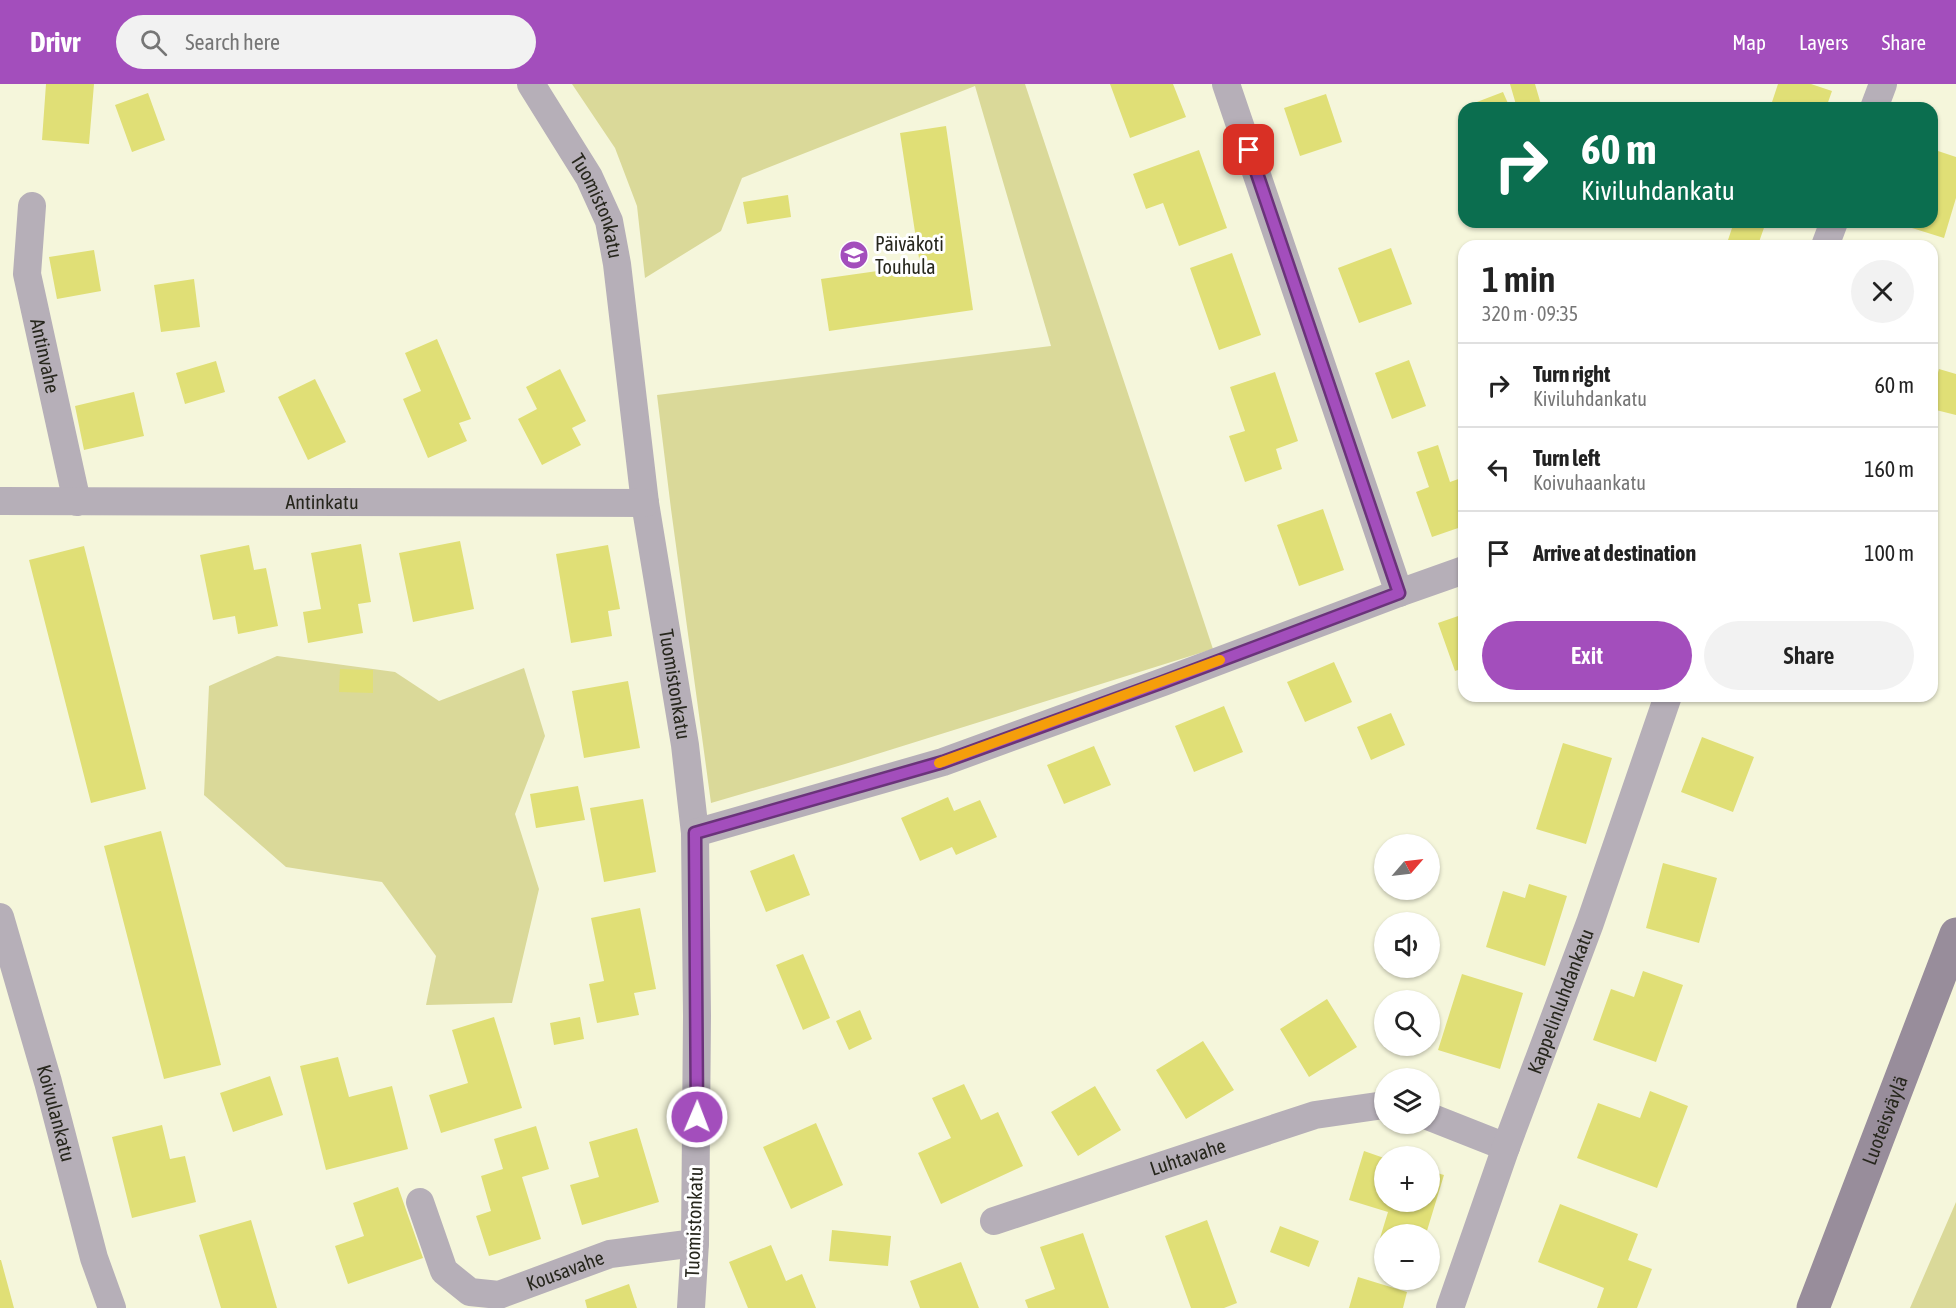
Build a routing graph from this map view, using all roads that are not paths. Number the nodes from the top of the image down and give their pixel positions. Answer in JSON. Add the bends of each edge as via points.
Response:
{"nodes":[{"id":1,"x":531,"y":84,"type":"edge"},
{"id":2,"x":1226,"y":84,"type":"edge"},
{"id":3,"x":1883,"y":84,"type":"edge"},
{"id":4,"x":1876,"y":102,"type":"edge"},
{"id":5,"x":32,"y":206,"type":"dead end"},
{"id":6,"x":0,"y":501,"type":"edge"},
{"id":7,"x":76,"y":502,"type":"junction"},
{"id":8,"x":645,"y":503,"type":"junction"},
{"id":9,"x":1458,"y":572,"type":"edge"},
{"id":10,"x":1399,"y":593,"type":"junction"},
{"id":11,"x":1666,"y":702,"type":"edge"},
{"id":12,"x":695,"y":833,"type":"junction"},
{"id":13,"x":0,"y":917,"type":"edge"},
{"id":14,"x":1956,"y":934,"type":"edge"},
{"id":15,"x":1374,"y":1106,"type":"edge"},
{"id":16,"x":1440,"y":1121,"type":"edge"},
{"id":17,"x":1506,"y":1147,"type":"junction"},
{"id":18,"x":420,"y":1202,"type":"dead end"},
{"id":19,"x":994,"y":1221,"type":"dead end"},
{"id":20,"x":695,"y":1242,"type":"junction"},
{"id":21,"x":112,"y":1308,"type":"edge"},
{"id":22,"x":692,"y":1308,"type":"edge"},
{"id":23,"x":1450,"y":1308,"type":"edge"},
{"id":24,"x":1813,"y":1308,"type":"edge"}],
"edges":[{"from":1,"to":8,"type":"street","name":"Tuomistonkatu","via":[[589,177],[609,221]]},
{"from":2,"to":10,"type":"street"},
{"from":3,"to":4,"type":"street"},
{"from":5,"to":7,"type":"street","name":"Antinvahe","via":[[27,274]]},
{"from":6,"to":7,"type":"street","name":"Antinkatu"},
{"from":7,"to":8,"type":"street","name":"Antinkatu"},
{"from":8,"to":12,"type":"street","name":"Tuomistonkatu","via":[[685,745]]},
{"from":9,"to":10,"type":"street"},
{"from":10,"to":12,"type":"street","via":[[943,762]]},
{"from":11,"to":17,"type":"street","name":"Kappelinluhdankatu","via":[[1590,923]]},
{"from":12,"to":20,"type":"street","name":"Tuomistonkatu"},
{"from":13,"to":21,"type":"street","name":"Koivulankatu","via":[[94,1258]]},
{"from":14,"to":24,"type":"main road","name":"Luoteisväylä"},
{"from":15,"to":19,"type":"street","name":"Luhtavahe","via":[[1315,1115]]},
{"from":16,"to":17,"type":"street"},
{"from":17,"to":23,"type":"street","name":"Kappelinluhdankatu"},
{"from":18,"to":20,"type":"street","name":"Kousavahe","via":[[444,1271],[470,1292],[499,1295],[610,1254]]},
{"from":20,"to":22,"type":"street","name":"Tuomistonkatu"}]}
